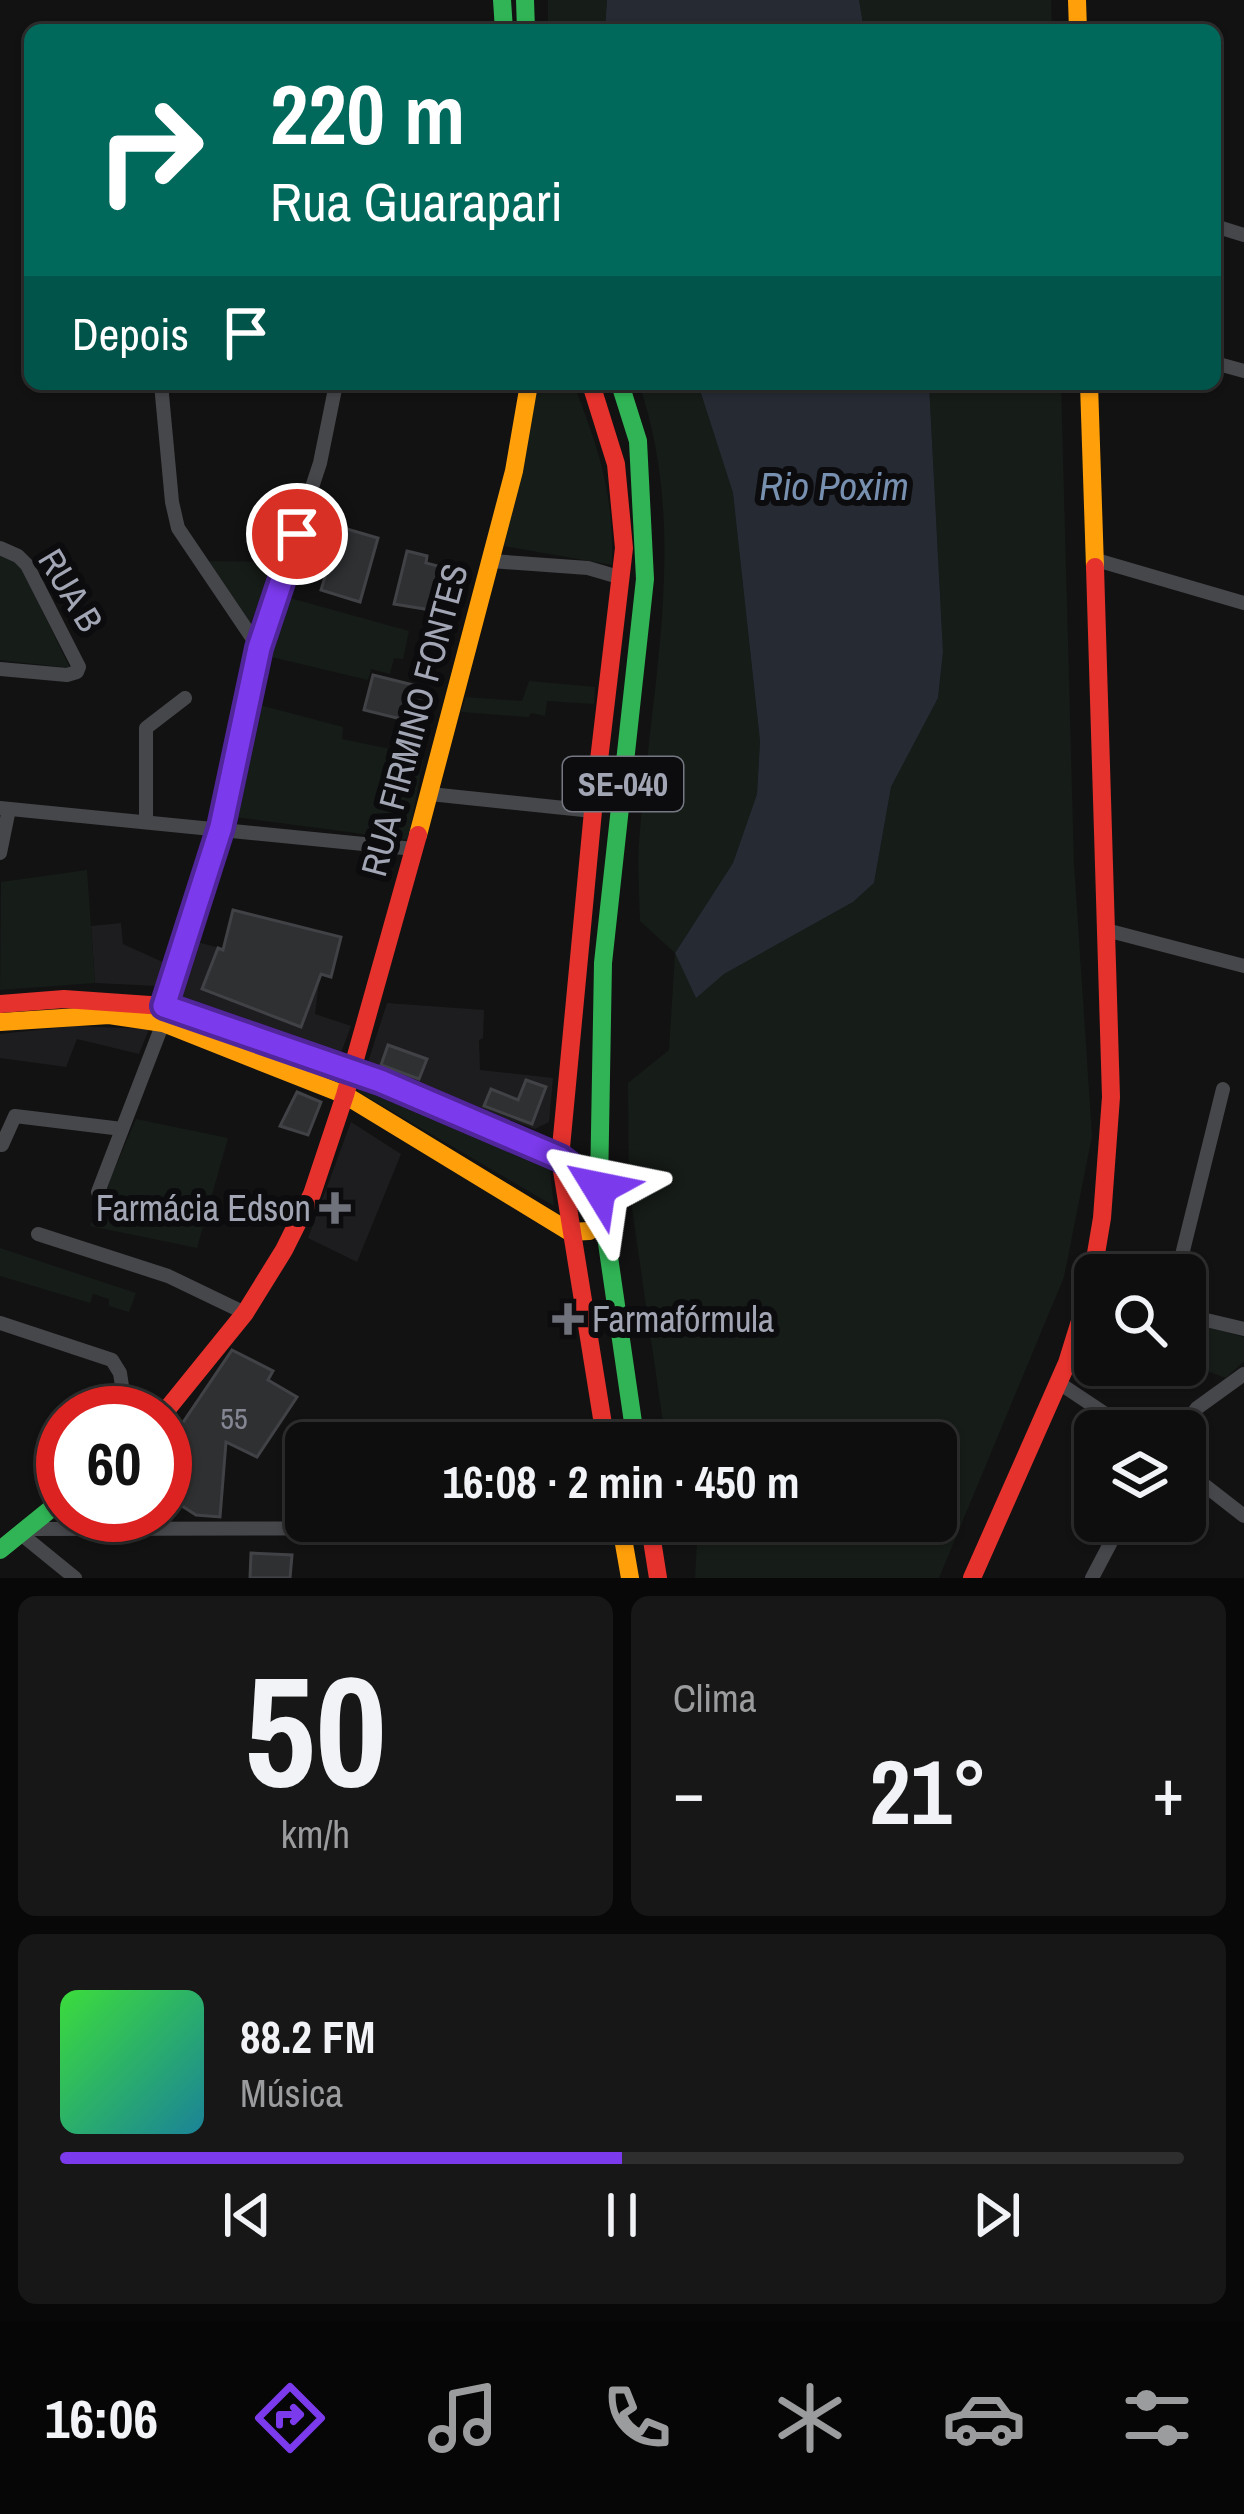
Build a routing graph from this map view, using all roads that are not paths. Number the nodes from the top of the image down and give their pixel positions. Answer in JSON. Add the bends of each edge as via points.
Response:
{"nodes":[{"id":1,"x":162,"y":390,"type":"edge"},
{"id":2,"x":335,"y":390,"type":"edge"},
{"id":3,"x":528,"y":390,"type":"edge"},
{"id":4,"x":593,"y":390,"type":"edge"},
{"id":5,"x":622,"y":390,"type":"edge"},
{"id":6,"x":1089,"y":390,"type":"edge"},
{"id":7,"x":0,"y":548,"type":"edge"},
{"id":8,"x":1093,"y":559,"type":"junction"},
{"id":9,"x":491,"y":561,"type":"junction"},
{"id":10,"x":622,"y":578,"type":"junction"},
{"id":11,"x":1244,"y":603,"type":"edge"},
{"id":12,"x":259,"y":648,"type":"junction"},
{"id":13,"x":0,"y":669,"type":"edge"},
{"id":14,"x":185,"y":698,"type":"dead end"},
{"id":15,"x":430,"y":794,"type":"junction"},
{"id":16,"x":4,"y":808,"type":"edge"},
{"id":17,"x":593,"y":811,"type":"junction"},
{"id":18,"x":146,"y":821,"type":"junction"},
{"id":19,"x":221,"y":827,"type":"junction"},
{"id":20,"x":414,"y":849,"type":"junction"},
{"id":21,"x":0,"y":853,"type":"edge"},
{"id":22,"x":1106,"y":930,"type":"junction"},
{"id":23,"x":1244,"y":966,"type":"edge"},
{"id":24,"x":0,"y":1004,"type":"edge"},
{"id":25,"x":164,"y":1015,"type":"junction"},
{"id":26,"x":0,"y":1022,"type":"edge"},
{"id":27,"x":352,"y":1070,"type":"junction"},
{"id":28,"x":1223,"y":1089,"type":"dead end"},
{"id":29,"x":345,"y":1095,"type":"junction"},
{"id":30,"x":122,"y":1129,"type":"junction"},
{"id":31,"x":2,"y":1145,"type":"edge"},
{"id":32,"x":560,"y":1158,"type":"junction"},
{"id":33,"x":599,"y":1188,"type":"junction"},
{"id":34,"x":98,"y":1192,"type":"dead end"},
{"id":35,"x":602,"y":1222,"type":"junction"},
{"id":36,"x":569,"y":1232,"type":"junction"},
{"id":37,"x":38,"y":1234,"type":"dead end"},
{"id":38,"x":1097,"y":1254,"type":"edge"},
{"id":39,"x":1182,"y":1254,"type":"edge"},
{"id":40,"x":245,"y":1312,"type":"junction"},
{"id":41,"x":1206,"y":1320,"type":"edge"},
{"id":42,"x":0,"y":1323,"type":"edge"},
{"id":43,"x":1244,"y":1329,"type":"edge"},
{"id":44,"x":1074,"y":1341,"type":"edge"},
{"id":45,"x":1244,"y":1374,"type":"edge"},
{"id":46,"x":1059,"y":1383,"type":"junction"},
{"id":47,"x":122,"y":1386,"type":"edge"},
{"id":48,"x":186,"y":1386,"type":"edge"},
{"id":49,"x":1100,"y":1410,"type":"edge"},
{"id":50,"x":1196,"y":1410,"type":"edge"},
{"id":51,"x":602,"y":1422,"type":"edge"},
{"id":52,"x":633,"y":1422,"type":"edge"},
{"id":53,"x":1206,"y":1486,"type":"edge"},
{"id":54,"x":1244,"y":1516,"type":"edge"},
{"id":55,"x":36,"y":1522,"type":"edge"},
{"id":56,"x":285,"y":1528,"type":"edge"},
{"id":57,"x":24,"y":1532,"type":"junction"},
{"id":58,"x":623,"y":1542,"type":"edge"},
{"id":59,"x":652,"y":1542,"type":"edge"},
{"id":60,"x":1112,"y":1542,"type":"edge"},
{"id":61,"x":0,"y":1550,"type":"edge"},
{"id":62,"x":75,"y":1578,"type":"edge"},
{"id":63,"x":630,"y":1578,"type":"edge"},
{"id":64,"x":658,"y":1578,"type":"edge"},
{"id":65,"x":972,"y":1578,"type":"edge"},
{"id":66,"x":1092,"y":1578,"type":"edge"}],
"edges":[{"from":1,"to":12,"type":"street","via":[[178,528]]},
{"from":2,"to":12,"type":"street","via":[[320,463]]},
{"from":3,"to":9,"type":"main road","name":"RUA FIRMINO FONTES"},
{"from":4,"to":10,"type":"main road","number":"SE-040","via":[[619,469]]},
{"from":5,"to":33,"type":"main road","number":"SE-040","via":[[638,441],[645,579],[603,963]]},
{"from":6,"to":8,"type":"main road"},
{"from":7,"to":13,"type":"street","name":"RUA B","via":[[27,566],[79,661],[67,675]]},
{"from":8,"to":11,"type":"street"},
{"from":8,"to":22,"type":"main road"},
{"from":9,"to":10,"type":"street"},
{"from":9,"to":15,"type":"main road","name":"RUA FIRMINO FONTES"},
{"from":10,"to":17,"type":"main road","number":"SE-040"},
{"from":12,"to":19,"type":"street"},
{"from":14,"to":18,"type":"street","via":[[146,728]]},
{"from":15,"to":17,"type":"street"},
{"from":15,"to":20,"type":"main road","name":"RUA FIRMINO FONTES"},
{"from":16,"to":18,"type":"street"},
{"from":16,"to":21,"type":"street"},
{"from":17,"to":32,"type":"main road","number":"SE-040"},
{"from":18,"to":19,"type":"street"},
{"from":19,"to":20,"type":"street"},
{"from":19,"to":25,"type":"street"},
{"from":20,"to":27,"type":"main road","name":"RUA FIRMINO FONTES"},
{"from":22,"to":23,"type":"street"},
{"from":22,"to":38,"type":"main road","via":[[1111,1097]]},
{"from":24,"to":25,"type":"main road","via":[[121,1000]]},
{"from":25,"to":26,"type":"main road"},
{"from":25,"to":27,"type":"main road"},
{"from":25,"to":29,"type":"main road"},
{"from":25,"to":30,"type":"street"},
{"from":27,"to":29,"type":"main road","name":"RUA FIRMINO FONTES"},
{"from":27,"to":32,"type":"main road"},
{"from":28,"to":39,"type":"street"},
{"from":29,"to":36,"type":"main road"},
{"from":29,"to":40,"type":"main road","name":"RUA FIRMINO FONTES","via":[[312,1194]]},
{"from":30,"to":31,"type":"street","via":[[15,1116]]},
{"from":30,"to":34,"type":"street"},
{"from":32,"to":33,"type":"main road"},
{"from":32,"to":36,"type":"main road","number":"SE-040"},
{"from":33,"to":35,"type":"main road","number":"SE-040"},
{"from":35,"to":36,"type":"main road"},
{"from":35,"to":52,"type":"main road","number":"SE-040"},
{"from":36,"to":51,"type":"main road","number":"SE-040"},
{"from":37,"to":40,"type":"street","via":[[168,1276]]},
{"from":40,"to":48,"type":"main road","name":"RUA FIRMINO FONTES"},
{"from":41,"to":43,"type":"street"},
{"from":42,"to":47,"type":"street","via":[[112,1360]]},
{"from":44,"to":46,"type":"main road"},
{"from":45,"to":50,"type":"street"},
{"from":46,"to":49,"type":"street"},
{"from":46,"to":65,"type":"main road"},
{"from":53,"to":54,"type":"street"},
{"from":55,"to":57,"type":"main road"},
{"from":56,"to":57,"type":"street"},
{"from":57,"to":61,"type":"main road"},
{"from":57,"to":62,"type":"street"},
{"from":58,"to":63,"type":"main road"},
{"from":59,"to":64,"type":"main road"},
{"from":60,"to":66,"type":"street"}]}
